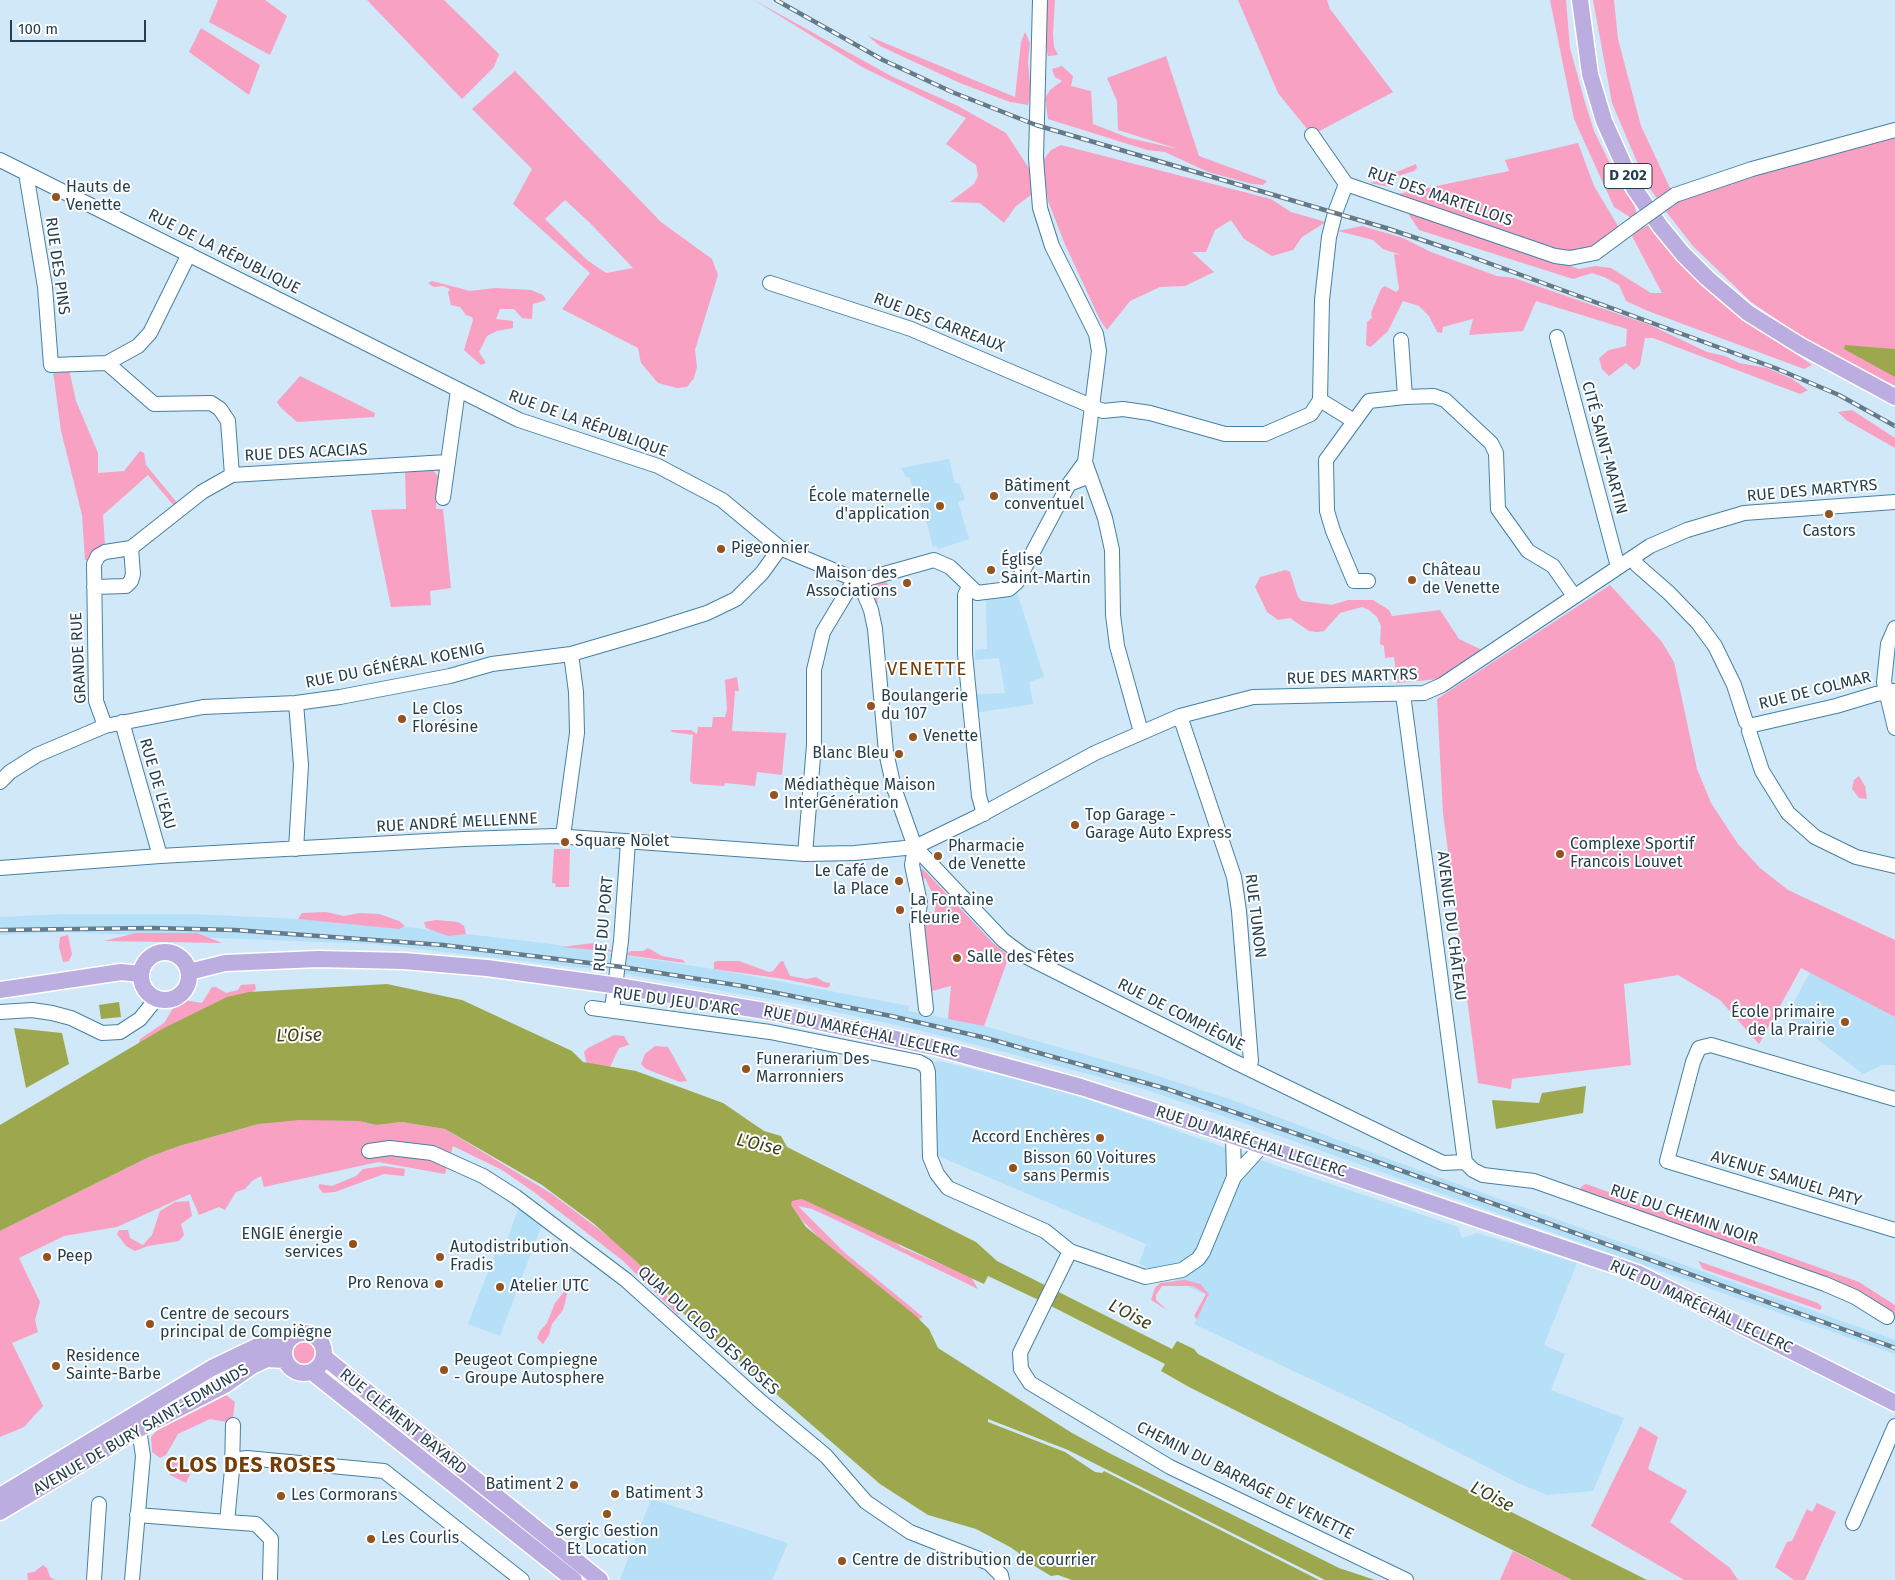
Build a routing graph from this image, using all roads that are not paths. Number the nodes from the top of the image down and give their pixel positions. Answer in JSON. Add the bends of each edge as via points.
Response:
{"nodes":[{"id":1,"x":1040,"y":0,"type":"edge"},
{"id":2,"x":1580,"y":0,"type":"edge"},
{"id":3,"x":1895,"y":130,"type":"edge"},
{"id":4,"x":1312,"y":135,"type":"dead end"},
{"id":5,"x":0,"y":160,"type":"edge"},
{"id":6,"x":26,"y":173,"type":"junction"},
{"id":7,"x":1346,"y":184,"type":"junction"},
{"id":8,"x":189,"y":254,"type":"junction"},
{"id":9,"x":770,"y":282,"type":"dead end"},
{"id":10,"x":1557,"y":337,"type":"dead end"},
{"id":11,"x":1401,"y":340,"type":"dead end"},
{"id":12,"x":107,"y":363,"type":"junction"},
{"id":13,"x":458,"y":390,"type":"junction"},
{"id":14,"x":1405,"y":397,"type":"junction"},
{"id":15,"x":1895,"y":397,"type":"edge"},
{"id":16,"x":1320,"y":400,"type":"junction"},
{"id":17,"x":1092,"y":407,"type":"junction"},
{"id":18,"x":1354,"y":421,"type":"junction"},
{"id":19,"x":1085,"y":460,"type":"junction"},
{"id":20,"x":447,"y":462,"type":"junction"},
{"id":21,"x":232,"y":475,"type":"junction"},
{"id":22,"x":1090,"y":476,"type":"junction"},
{"id":23,"x":1069,"y":484,"type":"junction"},
{"id":24,"x":443,"y":498,"type":"dead end"},
{"id":25,"x":1895,"y":502,"type":"edge"},
{"id":26,"x":131,"y":548,"type":"junction"},
{"id":27,"x":780,"y":548,"type":"junction"},
{"id":28,"x":1633,"y":558,"type":"junction"},
{"id":29,"x":1618,"y":567,"type":"junction"},
{"id":30,"x":859,"y":581,"type":"junction"},
{"id":31,"x":1368,"y":581,"type":"dead end"},
{"id":32,"x":94,"y":587,"type":"junction"},
{"id":33,"x":969,"y":587,"type":"junction"},
{"id":34,"x":1574,"y":596,"type":"junction"},
{"id":35,"x":1895,"y":628,"type":"edge"},
{"id":36,"x":572,"y":654,"type":"junction"},
{"id":37,"x":1890,"y":692,"type":"edge"},
{"id":38,"x":1404,"y":694,"type":"junction"},
{"id":39,"x":296,"y":703,"type":"junction"},
{"id":40,"x":1180,"y":716,"type":"junction"},
{"id":41,"x":122,"y":722,"type":"junction"},
{"id":42,"x":105,"y":726,"type":"junction"},
{"id":43,"x":1749,"y":726,"type":"junction"},
{"id":44,"x":1895,"y":728,"type":"edge"},
{"id":45,"x":1141,"y":732,"type":"junction"},
{"id":46,"x":0,"y":782,"type":"edge"},
{"id":47,"x":984,"y":814,"type":"junction"},
{"id":48,"x":563,"y":836,"type":"junction"},
{"id":49,"x":628,"y":842,"type":"junction"},
{"id":50,"x":915,"y":847,"type":"junction"},
{"id":51,"x":296,"y":849,"type":"junction"},
{"id":52,"x":805,"y":854,"type":"junction"},
{"id":53,"x":160,"y":856,"type":"junction"},
{"id":54,"x":1895,"y":866,"type":"edge"},
{"id":55,"x":0,"y":868,"type":"edge"},
{"id":56,"x":189,"y":972,"type":"junction"},
{"id":57,"x":141,"y":974,"type":"junction"},
{"id":58,"x":0,"y":990,"type":"edge"},
{"id":59,"x":156,"y":999,"type":"junction"},
{"id":60,"x":592,"y":1008,"type":"dead end"},
{"id":61,"x":612,"y":1009,"type":"junction"},
{"id":62,"x":926,"y":1009,"type":"dead end"},
{"id":63,"x":0,"y":1012,"type":"edge"},
{"id":64,"x":1248,"y":1068,"type":"junction"},
{"id":65,"x":1895,"y":1099,"type":"edge"},
{"id":66,"x":1233,"y":1136,"type":"junction"},
{"id":67,"x":1263,"y":1145,"type":"junction"},
{"id":68,"x":369,"y":1151,"type":"dead end"},
{"id":69,"x":1240,"y":1162,"type":"junction"},
{"id":70,"x":1465,"y":1162,"type":"junction"},
{"id":71,"x":1895,"y":1230,"type":"edge"},
{"id":72,"x":1070,"y":1252,"type":"junction"},
{"id":73,"x":1887,"y":1317,"type":"dead end"},
{"id":74,"x":286,"y":1352,"type":"junction"},
{"id":75,"x":324,"y":1357,"type":"junction"},
{"id":76,"x":229,"y":1361,"type":"junction"},
{"id":77,"x":312,"y":1372,"type":"junction"},
{"id":78,"x":239,"y":1376,"type":"junction"},
{"id":79,"x":1895,"y":1403,"type":"edge"},
{"id":80,"x":233,"y":1425,"type":"dead end"},
{"id":81,"x":1895,"y":1426,"type":"edge"},
{"id":82,"x":139,"y":1429,"type":"junction"},
{"id":83,"x":232,"y":1460,"type":"junction"},
{"id":84,"x":0,"y":1496,"type":"edge"},
{"id":85,"x":99,"y":1504,"type":"dead end"},
{"id":86,"x":0,"y":1512,"type":"edge"},
{"id":87,"x":137,"y":1515,"type":"junction"},
{"id":88,"x":227,"y":1522,"type":"junction"},
{"id":89,"x":1853,"y":1523,"type":"dead end"},
{"id":90,"x":94,"y":1580,"type":"edge"},
{"id":91,"x":132,"y":1580,"type":"edge"},
{"id":92,"x":270,"y":1580,"type":"edge"},
{"id":93,"x":522,"y":1580,"type":"edge"},
{"id":94,"x":574,"y":1580,"type":"edge"},
{"id":95,"x":600,"y":1580,"type":"edge"},
{"id":96,"x":1002,"y":1580,"type":"edge"},
{"id":97,"x":1406,"y":1580,"type":"edge"}],
"edges":[{"from":1,"to":17,"type":"street","via":[[1036,125],[1040,208],[1052,246],[1096,334],[1099,351]]},
{"from":2,"to":15,"type":"main road","number":"D 202","via":[[1590,74],[1604,121],[1634,188],[1660,226],[1701,272],[1748,313],[1808,351]]},
{"from":3,"to":7,"type":"street","name":"RUE DES MARTELLOIS","bridge":true,"via":[[1675,194],[1595,252],[1570,258],[1555,256]]},
{"from":4,"to":7,"type":"street"},
{"from":5,"to":6,"type":"street","name":"RUE DE LA RÉPUBLIQUE"},
{"from":6,"to":8,"type":"street","name":"RUE DE LA RÉPUBLIQUE"},
{"from":6,"to":12,"type":"street","name":"RUE DES PINS","via":[[44,287],[51,365]]},
{"from":7,"to":16,"type":"street","name":"RUE DES MARTELLOIS","via":[[1329,237],[1322,300]]},
{"from":8,"to":12,"type":"street","via":[[150,333],[138,346]]},
{"from":8,"to":13,"type":"street","name":"RUE DE LA RÉPUBLIQUE"},
{"from":9,"to":17,"type":"street","name":"RUE DES CARREAUX","via":[[912,329]]},
{"from":10,"to":29,"type":"street","name":"CITÉ SAINT-MARTIN"},
{"from":11,"to":14,"type":"street"},
{"from":12,"to":21,"type":"street","via":[[154,404],[211,403],[220,409],[228,420]]},
{"from":13,"to":20,"type":"street"},
{"from":13,"to":27,"type":"street","name":"RUE DE LA RÉPUBLIQUE","via":[[526,423],[658,466],[722,500]]},
{"from":14,"to":18,"type":"street","via":[[1369,401]]},
{"from":14,"to":34,"type":"street","via":[[1434,396],[1445,400],[1491,443],[1496,453],[1498,509],[1528,551],[1554,566]]},
{"from":16,"to":17,"type":"street","via":[[1311,414],[1265,434],[1225,434],[1150,413],[1124,409],[1103,411]]},
{"from":16,"to":18,"type":"street"},
{"from":17,"to":19,"type":"street"},
{"from":18,"to":31,"type":"street","via":[[1326,460],[1327,511],[1354,581]]},
{"from":19,"to":22,"type":"street"},
{"from":19,"to":23,"type":"street"},
{"from":20,"to":21,"type":"street","name":"RUE DES ACACIAS"},
{"from":20,"to":24,"type":"street"},
{"from":21,"to":26,"type":"street","name":"RUE DES ACACIAS","via":[[202,492]]},
{"from":22,"to":23,"type":"street"},
{"from":22,"to":45,"type":"street","via":[[1112,550],[1117,646]]},
{"from":23,"to":33,"type":"street","via":[[1017,582],[1009,589],[982,594]]},
{"from":25,"to":28,"type":"street","name":"RUE DES MARTYRS","via":[[1744,513],[1687,530],[1650,546]]},
{"from":26,"to":32,"type":"street","name":"GRANDE RUE","via":[[98,556],[94,564]]},
{"from":26,"to":32,"type":"street","via":[[133,574],[126,586]]},
{"from":27,"to":30,"type":"street","name":"RUE DE LA RÉPUBLIQUE"},
{"from":27,"to":36,"type":"street","name":"RUE DU GÉNÉRAL KOENIG","via":[[762,573],[726,605]]},
{"from":28,"to":29,"type":"street","name":"RUE DES MARTYRS"},
{"from":28,"to":43,"type":"street","via":[[1698,623],[1715,646]]},
{"from":29,"to":34,"type":"street","name":"RUE DES MARTYRS"},
{"from":30,"to":33,"type":"street","via":[[934,560],[950,567]]},
{"from":30,"to":50,"type":"street","via":[[875,629],[886,752],[894,788]]},
{"from":30,"to":52,"type":"street","via":[[850,587],[820,639],[813,682],[814,745]]},
{"from":32,"to":42,"type":"street","name":"GRANDE RUE","via":[[96,701]]},
{"from":33,"to":47,"type":"street","via":[[965,595],[965,654],[979,796]]},
{"from":34,"to":38,"type":"street","name":"RUE DES MARTYRS","via":[[1442,685],[1424,693]]},
{"from":35,"to":37,"type":"street","via":[[1885,662]]},
{"from":36,"to":39,"type":"street","name":"RUE DU GÉNÉRAL KOENIG","via":[[492,664],[411,684]]},
{"from":36,"to":48,"type":"street","via":[[577,733]]},
{"from":37,"to":43,"type":"street","name":"RUE DE COLMAR"},
{"from":37,"to":44,"type":"street"},
{"from":38,"to":40,"type":"street","name":"RUE DES MARTYRS","via":[[1253,698]]},
{"from":38,"to":70,"type":"street","name":"AVENUE DU CHÂTEAU"},
{"from":39,"to":41,"type":"street","name":"RUE DU GÉNÉRAL KOENIG","via":[[203,707]]},
{"from":39,"to":51,"type":"street","via":[[301,765]]},
{"from":40,"to":45,"type":"street","name":"RUE DES MARTYRS"},
{"from":40,"to":64,"type":"street","name":"RUE TUNON","via":[[1234,877],[1251,1061]]},
{"from":41,"to":42,"type":"street","name":"RUE DU GÉNÉRAL KOENIG"},
{"from":41,"to":53,"type":"street","name":"RUE DE L'EAU"},
{"from":42,"to":46,"type":"street","name":"RUE DU GÉNÉRAL KOENIG","via":[[30,758]]},
{"from":43,"to":54,"type":"street","via":[[1762,771],[1788,813],[1815,838],[1856,857]]},
{"from":45,"to":47,"type":"street","name":"RUE DES MARTYRS"},
{"from":47,"to":50,"type":"street","name":"RUE DES MARTYRS"},
{"from":48,"to":49,"type":"street","name":"RUE ANDRÉ MELLENNE"},
{"from":48,"to":51,"type":"street","name":"RUE ANDRÉ MELLENNE"},
{"from":49,"to":52,"type":"street","name":"RUE ANDRÉ MELLENNE"},
{"from":49,"to":61,"type":"street","name":"RUE DU PORT"},
{"from":50,"to":52,"type":"street","name":"RUE ANDRÉ MELLENNE"},
{"from":50,"to":62,"type":"street","via":[[912,866],[920,903],[917,925]]},
{"from":50,"to":64,"type":"street","name":"RUE DE COMPIÈGNE","via":[[1020,954]]},
{"from":51,"to":53,"type":"street","name":"RUE ANDRÉ MELLENNE"},
{"from":53,"to":55,"type":"street","name":"RUE ANDRÉ MELLENNE"},
{"from":56,"to":57,"type":"main road","via":[[182,959],[168,952],[147,960]]},
{"from":56,"to":59,"type":"main road","via":[[183,993],[170,1000]]},
{"from":56,"to":66,"type":"main road","name":"RUE DU MARÉCHAL LECLERC","via":[[225,963],[318,959],[404,961],[487,968],[615,986],[776,1013],[938,1048],[1081,1087]]},
{"from":57,"to":58,"type":"main road","via":[[122,972]]},
{"from":57,"to":59,"type":"main road","via":[[145,989]]},
{"from":59,"to":63,"type":"street","via":[[140,1019],[120,1032],[102,1033],[52,1013],[32,1010]]},
{"from":60,"to":61,"type":"street","name":"RUE DU JEU D'ARC"},
{"from":61,"to":72,"type":"street","name":"RUE DU JEU D'ARC","via":[[770,1032],[919,1062],[926,1066],[928,1072],[930,1157],[948,1188],[1045,1231]]},
{"from":64,"to":70,"type":"street","name":"RUE DE COMPIÈGNE","via":[[1443,1163]]},
{"from":65,"to":71,"type":"street","name":"AVENUE SAMUEL PATY","via":[[1711,1045],[1699,1048],[1666,1161]]},
{"from":66,"to":67,"type":"main road","name":"RUE DU MARÉCHAL LECLERC"},
{"from":66,"to":69,"type":"street"},
{"from":67,"to":69,"type":"street"},
{"from":67,"to":79,"type":"main road","name":"RUE DU MARÉCHAL LECLERC","via":[[1638,1273]]},
{"from":68,"to":96,"type":"street","name":"QUAI DU CLOS DES ROSES","via":[[390,1148],[432,1152],[516,1196],[626,1280],[826,1456],[852,1488],[874,1508],[910,1532],[989,1563]]},
{"from":69,"to":72,"type":"street","via":[[1203,1252],[1182,1270],[1145,1277]]},
{"from":70,"to":73,"type":"street","name":"RUE DU CHEMIN NOIR","via":[[1483,1175],[1534,1181],[1824,1284],[1856,1297]]},
{"from":72,"to":97,"type":"street","name":"CHEMIN DU BARRAGE DE VENETTE","via":[[1023,1345],[1019,1359],[1030,1384],[1170,1467]]},
{"from":74,"to":75,"type":"main road","name":"RUE CLÉMENT BAYARD","via":[[294,1335],[302,1332],[313,1334],[323,1344]]},
{"from":74,"to":76,"type":"main road","name":"AVENUE DE BURY SAINT-EDMUNDS","via":[[260,1345]]},
{"from":74,"to":77,"type":"main road","name":"RUE CLÉMENT BAYARD","via":[[296,1372]]},
{"from":74,"to":78,"type":"main road","name":"AVENUE DE BURY SAINT-EDMUNDS","via":[[252,1366]]},
{"from":75,"to":77,"type":"main road","name":"RUE CLÉMENT BAYARD","via":[[322,1364]]},
{"from":75,"to":95,"type":"main road","name":"RUE CLÉMENT BAYARD"},
{"from":76,"to":78,"type":"main road"},
{"from":76,"to":84,"type":"main road","name":"AVENUE DE BURY SAINT-EDMUNDS"},
{"from":77,"to":94,"type":"main road","name":"RUE CLÉMENT BAYARD"},
{"from":78,"to":82,"type":"main road","name":"AVENUE DE BURY SAINT-EDMUNDS"},
{"from":80,"to":83,"type":"street"},
{"from":81,"to":89,"type":"street"},
{"from":82,"to":86,"type":"main road","name":"AVENUE DE BURY SAINT-EDMUNDS"},
{"from":82,"to":87,"type":"street","via":[[143,1441]]},
{"from":83,"to":88,"type":"street"},
{"from":83,"to":93,"type":"street","via":[[247,1458],[384,1471]]},
{"from":85,"to":90,"type":"street"},
{"from":87,"to":88,"type":"street"},
{"from":87,"to":91,"type":"street"},
{"from":88,"to":92,"type":"street","via":[[256,1524],[271,1539]]}]}
